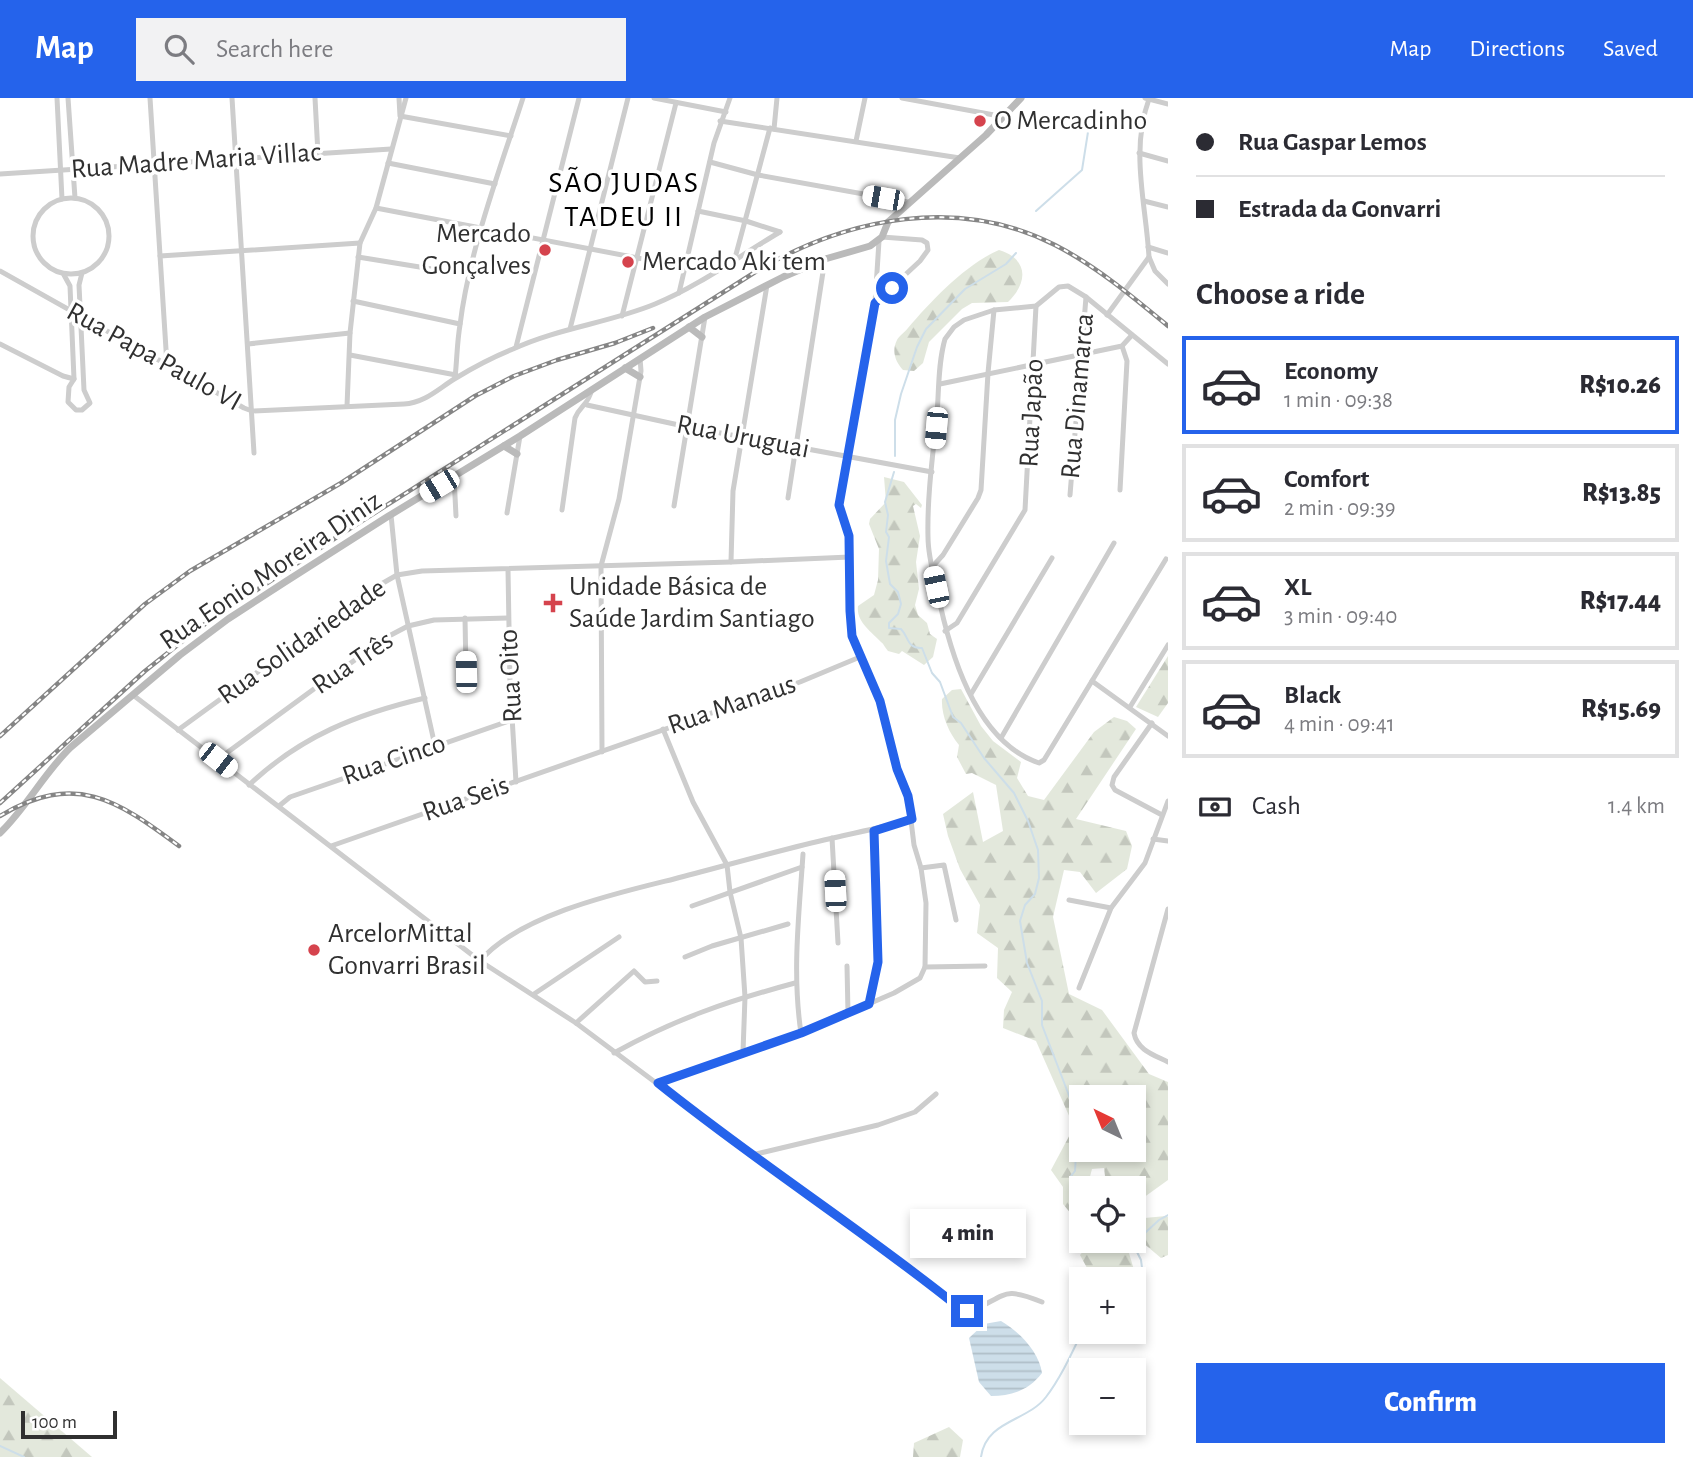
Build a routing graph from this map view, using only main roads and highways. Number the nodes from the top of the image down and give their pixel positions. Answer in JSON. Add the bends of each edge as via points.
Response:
{"nodes":[{"id":1,"x":1021,"y":98,"type":"edge"},
{"id":2,"x":689,"y":327,"type":"junction"},
{"id":3,"x":702,"y":337,"type":"road end"},
{"id":4,"x":625,"y":368,"type":"junction"},
{"id":5,"x":640,"y":377,"type":"road end"},
{"id":6,"x":504,"y":446,"type":"junction"},
{"id":7,"x":517,"y":454,"type":"road end"},
{"id":8,"x":0,"y":833,"type":"edge"}],
"edges":[{"from":1,"to":2,"type":"main road","name":"Rua Eonio Moreira Diniz","via":[[960,159],[908,202],[870,246],[825,259]]},
{"from":2,"to":3,"type":"main road"},
{"from":2,"to":4,"type":"main road","name":"Rua Eonio Moreira Diniz"},
{"from":4,"to":5,"type":"main road"},
{"from":4,"to":6,"type":"main road","name":"Rua Eonio Moreira Diniz","via":[[592,389],[572,412]]},
{"from":6,"to":7,"type":"main road"},
{"from":6,"to":8,"type":"main road","name":"Rua Eonio Moreira Diniz","via":[[228,619],[180,655],[54,763]]}]}
